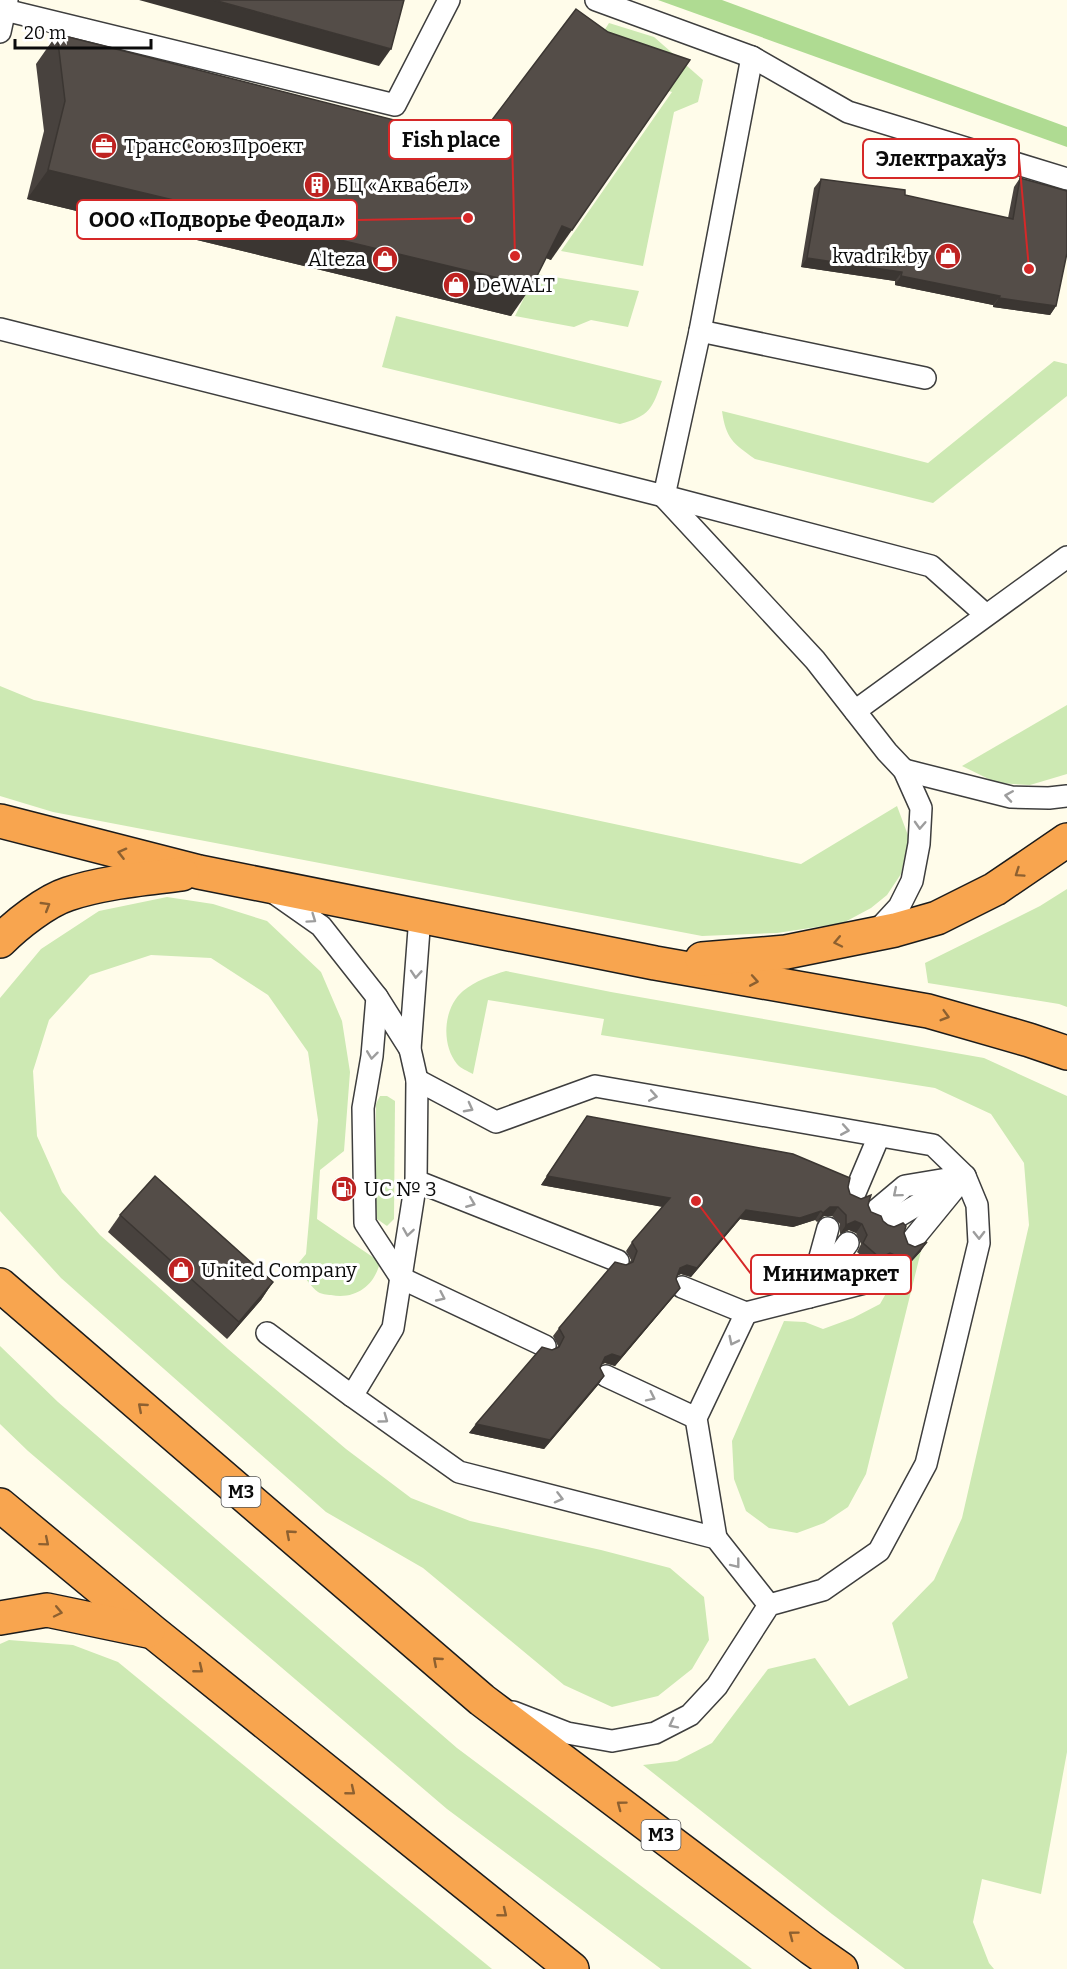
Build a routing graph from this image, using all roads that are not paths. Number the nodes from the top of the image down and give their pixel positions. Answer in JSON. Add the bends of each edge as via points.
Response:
{"nodes":[{"id":1,"x":449,"y":0,"type":"edge"},
{"id":2,"x":596,"y":0,"type":"edge"},
{"id":3,"x":6,"y":5,"type":"edge"},
{"id":4,"x":0,"y":32,"type":"edge"},
{"id":5,"x":752,"y":57,"type":"junction"},
{"id":6,"x":1067,"y":179,"type":"edge"},
{"id":7,"x":0,"y":329,"type":"edge"},
{"id":8,"x":700,"y":331,"type":"junction"},
{"id":9,"x":925,"y":378,"type":"dead end"},
{"id":10,"x":664,"y":496,"type":"junction"},
{"id":11,"x":1067,"y":557,"type":"edge"},
{"id":12,"x":986,"y":615,"type":"junction"},
{"id":13,"x":855,"y":711,"type":"junction"},
{"id":14,"x":904,"y":770,"type":"junction"},
{"id":15,"x":1067,"y":796,"type":"edge"},
{"id":16,"x":0,"y":821,"type":"edge"},
{"id":17,"x":1067,"y":840,"type":"edge"},
{"id":18,"x":199,"y":872,"type":"junction"},
{"id":19,"x":264,"y":885,"type":"junction"},
{"id":20,"x":420,"y":916,"type":"junction"},
{"id":21,"x":873,"y":934,"type":"junction"},
{"id":22,"x":0,"y":941,"type":"edge"},
{"id":23,"x":655,"y":963,"type":"junction"},
{"id":24,"x":377,"y":997,"type":"junction"},
{"id":25,"x":410,"y":1049,"type":"junction"},
{"id":26,"x":1067,"y":1053,"type":"edge"},
{"id":27,"x":417,"y":1080,"type":"junction"},
{"id":28,"x":879,"y":1136,"type":"junction"},
{"id":29,"x":965,"y":1176,"type":"junction"},
{"id":30,"x":416,"y":1181,"type":"junction"},
{"id":31,"x":854,"y":1195,"type":"edge"},
{"id":32,"x":880,"y":1217,"type":"edge"},
{"id":33,"x":828,"y":1228,"type":"dead end"},
{"id":34,"x":910,"y":1243,"type":"edge"},
{"id":35,"x":853,"y":1248,"type":"dead end"},
{"id":36,"x":618,"y":1261,"type":"edge"},
{"id":37,"x":883,"y":1275,"type":"dead end"},
{"id":38,"x":401,"y":1278,"type":"junction"},
{"id":39,"x":0,"y":1285,"type":"edge"},
{"id":40,"x":682,"y":1287,"type":"edge"},
{"id":41,"x":809,"y":1297,"type":"junction"},
{"id":42,"x":746,"y":1313,"type":"junction"},
{"id":43,"x":267,"y":1333,"type":"dead end"},
{"id":44,"x":545,"y":1346,"type":"edge"},
{"id":45,"x":606,"y":1376,"type":"edge"},
{"id":46,"x":352,"y":1396,"type":"junction"},
{"id":47,"x":696,"y":1418,"type":"junction"},
{"id":48,"x":0,"y":1505,"type":"edge"},
{"id":49,"x":716,"y":1538,"type":"junction"},
{"id":50,"x":769,"y":1605,"type":"junction"},
{"id":51,"x":0,"y":1618,"type":"edge"},
{"id":52,"x":153,"y":1632,"type":"junction"},
{"id":53,"x":482,"y":1700,"type":"junction"},
{"id":54,"x":572,"y":1969,"type":"edge"},
{"id":55,"x":841,"y":1969,"type":"edge"}],
"edges":[{"from":1,"to":3,"type":"lane","via":[[395,105]]},
{"from":2,"to":5,"type":"lane"},
{"from":3,"to":4,"type":"lane"},
{"from":5,"to":6,"type":"lane","via":[[848,112]]},
{"from":5,"to":8,"type":"lane"},
{"from":7,"to":10,"type":"lane"},
{"from":8,"to":9,"type":"lane"},
{"from":8,"to":10,"type":"lane"},
{"from":10,"to":12,"type":"lane","via":[[931,566]]},
{"from":10,"to":13,"type":"lane","via":[[814,660]]},
{"from":11,"to":12,"type":"lane"},
{"from":12,"to":13,"type":"lane"},
{"from":13,"to":14,"type":"lane"},
{"from":15,"to":14,"type":"lane","one_way":true,"via":[[1011,797]]},
{"from":14,"to":21,"type":"lane","one_way":true,"via":[[921,808],[914,872],[899,907]]},
{"from":18,"to":16,"type":"highway","one_way":true},
{"from":17,"to":21,"type":"highway","one_way":true,"via":[[995,889],[937,918]]},
{"from":18,"to":19,"type":"highway"},
{"from":22,"to":18,"type":"highway","one_way":true,"via":[[20,921],[66,894]]},
{"from":19,"to":20,"type":"highway"},
{"from":19,"to":24,"type":"lane","one_way":true,"via":[[321,926]]},
{"from":20,"to":23,"type":"highway"},
{"from":20,"to":25,"type":"lane","one_way":true},
{"from":21,"to":23,"type":"highway","one_way":true,"via":[[786,952]]},
{"from":23,"to":26,"type":"highway","one_way":true,"via":[[928,1011]]},
{"from":24,"to":25,"type":"lane"},
{"from":24,"to":38,"type":"lane","one_way":true,"via":[[363,1108],[365,1223]]},
{"from":25,"to":27,"type":"lane"},
{"from":27,"to":28,"type":"lane","one_way":true,"via":[[496,1122],[595,1086]]},
{"from":27,"to":30,"type":"lane"},
{"from":28,"to":29,"type":"lane","via":[[933,1145]]},
{"from":28,"to":31,"type":"lane"},
{"from":29,"to":32,"type":"lane","one_way":true},
{"from":29,"to":34,"type":"lane"},
{"from":29,"to":50,"type":"lane","one_way":true,"via":[[977,1205],[979,1243],[926,1464],[879,1551],[823,1590]]},
{"from":30,"to":36,"type":"lane","one_way":true},
{"from":30,"to":38,"type":"lane","one_way":true},
{"from":33,"to":41,"type":"lane"},
{"from":35,"to":41,"type":"lane"},
{"from":37,"to":41,"type":"lane"},
{"from":38,"to":44,"type":"lane","one_way":true},
{"from":38,"to":46,"type":"lane","via":[[393,1328]]},
{"from":53,"to":39,"type":"highway","number":"М3","one_way":true},
{"from":40,"to":42,"type":"lane"},
{"from":41,"to":42,"type":"lane"},
{"from":42,"to":47,"type":"lane","one_way":true},
{"from":43,"to":46,"type":"lane"},
{"from":45,"to":47,"type":"lane","one_way":true},
{"from":46,"to":49,"type":"lane","one_way":true,"via":[[459,1472]]},
{"from":47,"to":49,"type":"lane"},
{"from":48,"to":52,"type":"highway","one_way":true},
{"from":49,"to":50,"type":"lane","one_way":true},
{"from":50,"to":53,"type":"lane","one_way":true,"via":[[717,1686],[690,1715],[655,1733],[612,1741],[567,1733]]},
{"from":51,"to":52,"type":"highway","one_way":true,"via":[[47,1610]]},
{"from":52,"to":54,"type":"highway","one_way":true},
{"from":55,"to":53,"type":"highway","number":"М3","one_way":true}]}
